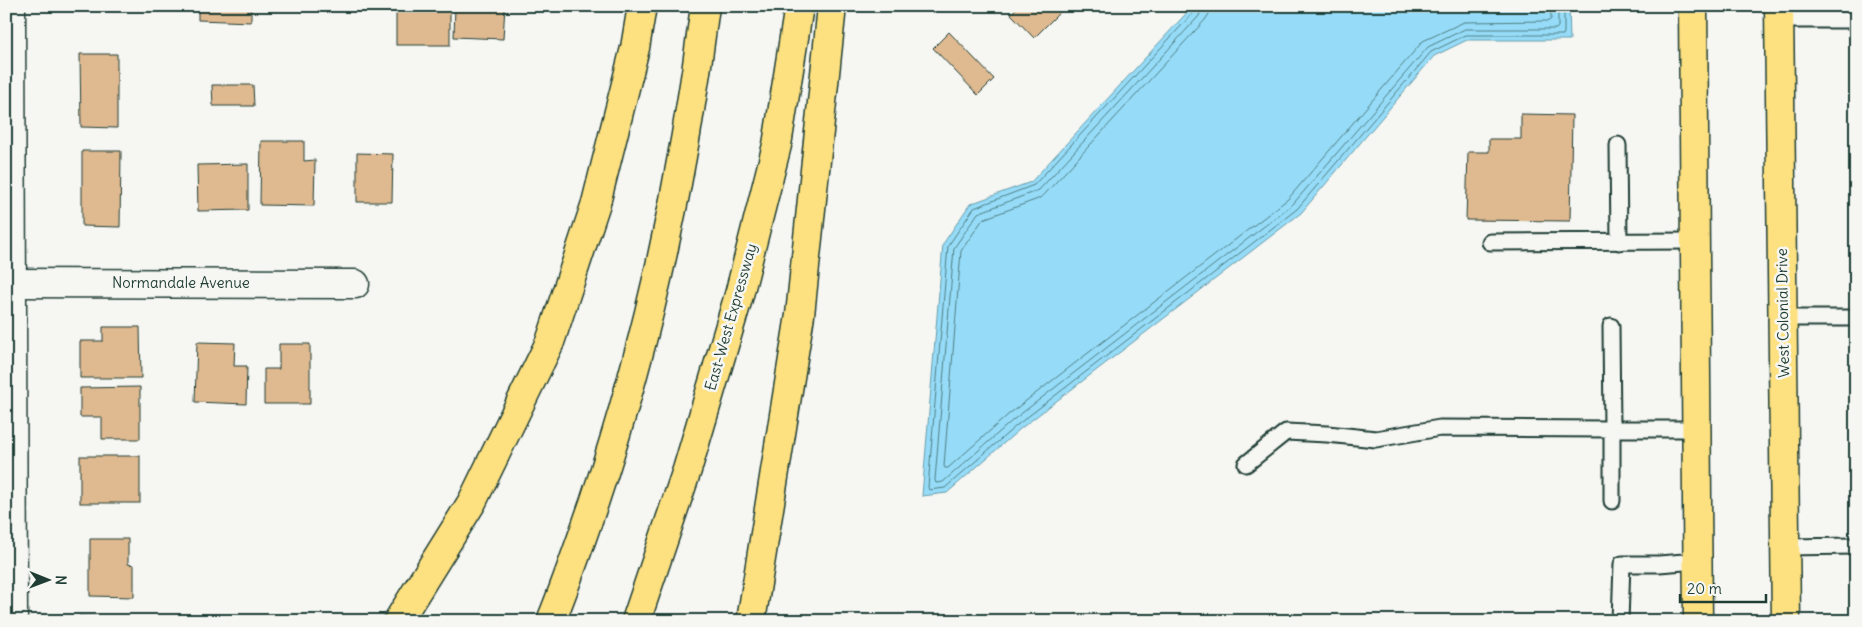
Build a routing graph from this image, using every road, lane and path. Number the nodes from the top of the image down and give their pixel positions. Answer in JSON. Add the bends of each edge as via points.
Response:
{"nodes":[{"id":1,"x":11,"y":6,"type":"edge"},
{"id":2,"x":642,"y":6,"type":"edge"},
{"id":3,"x":705,"y":6,"type":"edge"},
{"id":4,"x":799,"y":6,"type":"edge"},
{"id":5,"x":832,"y":6,"type":"edge"},
{"id":6,"x":1693,"y":6,"type":"edge"},
{"id":7,"x":1779,"y":13,"type":"edge"},
{"id":8,"x":1856,"y":20,"type":"edge"},
{"id":9,"x":1618,"y":146,"type":"dead end"},
{"id":10,"x":1695,"y":241,"type":"junction"},
{"id":11,"x":1490,"y":242,"type":"dead end"},
{"id":12,"x":1619,"y":242,"type":"junction"},
{"id":13,"x":9,"y":283,"type":"edge"},
{"id":14,"x":355,"y":284,"type":"dead end"},
{"id":15,"x":1783,"y":318,"type":"junction"},
{"id":16,"x":1856,"y":318,"type":"edge"},
{"id":17,"x":1611,"y":326,"type":"dead end"},
{"id":18,"x":1612,"y":429,"type":"junction"},
{"id":19,"x":1696,"y":429,"type":"junction"},
{"id":20,"x":1246,"y":464,"type":"dead end"},
{"id":21,"x":1612,"y":501,"type":"dead end"},
{"id":22,"x":1856,"y":546,"type":"edge"},
{"id":23,"x":1785,"y":547,"type":"junction"},
{"id":24,"x":1697,"y":561,"type":"junction"},
{"id":25,"x":13,"y":621,"type":"edge"},
{"id":26,"x":398,"y":621,"type":"edge"},
{"id":27,"x":551,"y":621,"type":"edge"},
{"id":28,"x":636,"y":621,"type":"edge"},
{"id":29,"x":751,"y":621,"type":"edge"},
{"id":30,"x":1620,"y":621,"type":"edge"},
{"id":31,"x":1698,"y":621,"type":"edge"},
{"id":32,"x":1786,"y":621,"type":"edge"}],
"edges":[{"from":1,"to":13,"type":"street"},
{"from":2,"to":26,"type":"highway","via":[[635,48],[596,203],[550,342],[472,502]]},
{"from":3,"to":27,"type":"highway","via":[[696,82],[660,268],[618,430]]},
{"from":4,"to":28,"type":"highway","name":"East-West Expressway","via":[[777,145],[739,295],[687,470]]},
{"from":5,"to":29,"type":"highway","via":[[800,315]]},
{"from":6,"to":10,"type":"highway"},
{"from":7,"to":8,"type":"lane"},
{"from":7,"to":15,"type":"highway","name":"West Colonial Drive"},
{"from":9,"to":12,"type":"lane"},
{"from":10,"to":12,"type":"lane"},
{"from":10,"to":19,"type":"highway"},
{"from":11,"to":12,"type":"lane"},
{"from":13,"to":14,"type":"street","name":"Normandale Avenue"},
{"from":13,"to":25,"type":"street"},
{"from":15,"to":16,"type":"lane"},
{"from":15,"to":23,"type":"highway","name":"West Colonial Drive"},
{"from":17,"to":18,"type":"lane"},
{"from":18,"to":19,"type":"lane"},
{"from":18,"to":20,"type":"lane","via":[[1440,428],[1376,439],[1286,432]]},
{"from":18,"to":21,"type":"lane"},
{"from":19,"to":24,"type":"highway"},
{"from":22,"to":23,"type":"lane"},
{"from":23,"to":32,"type":"highway","name":"West Colonial Drive"},
{"from":24,"to":30,"type":"lane","via":[[1622,564]]},
{"from":24,"to":31,"type":"highway"}]}
